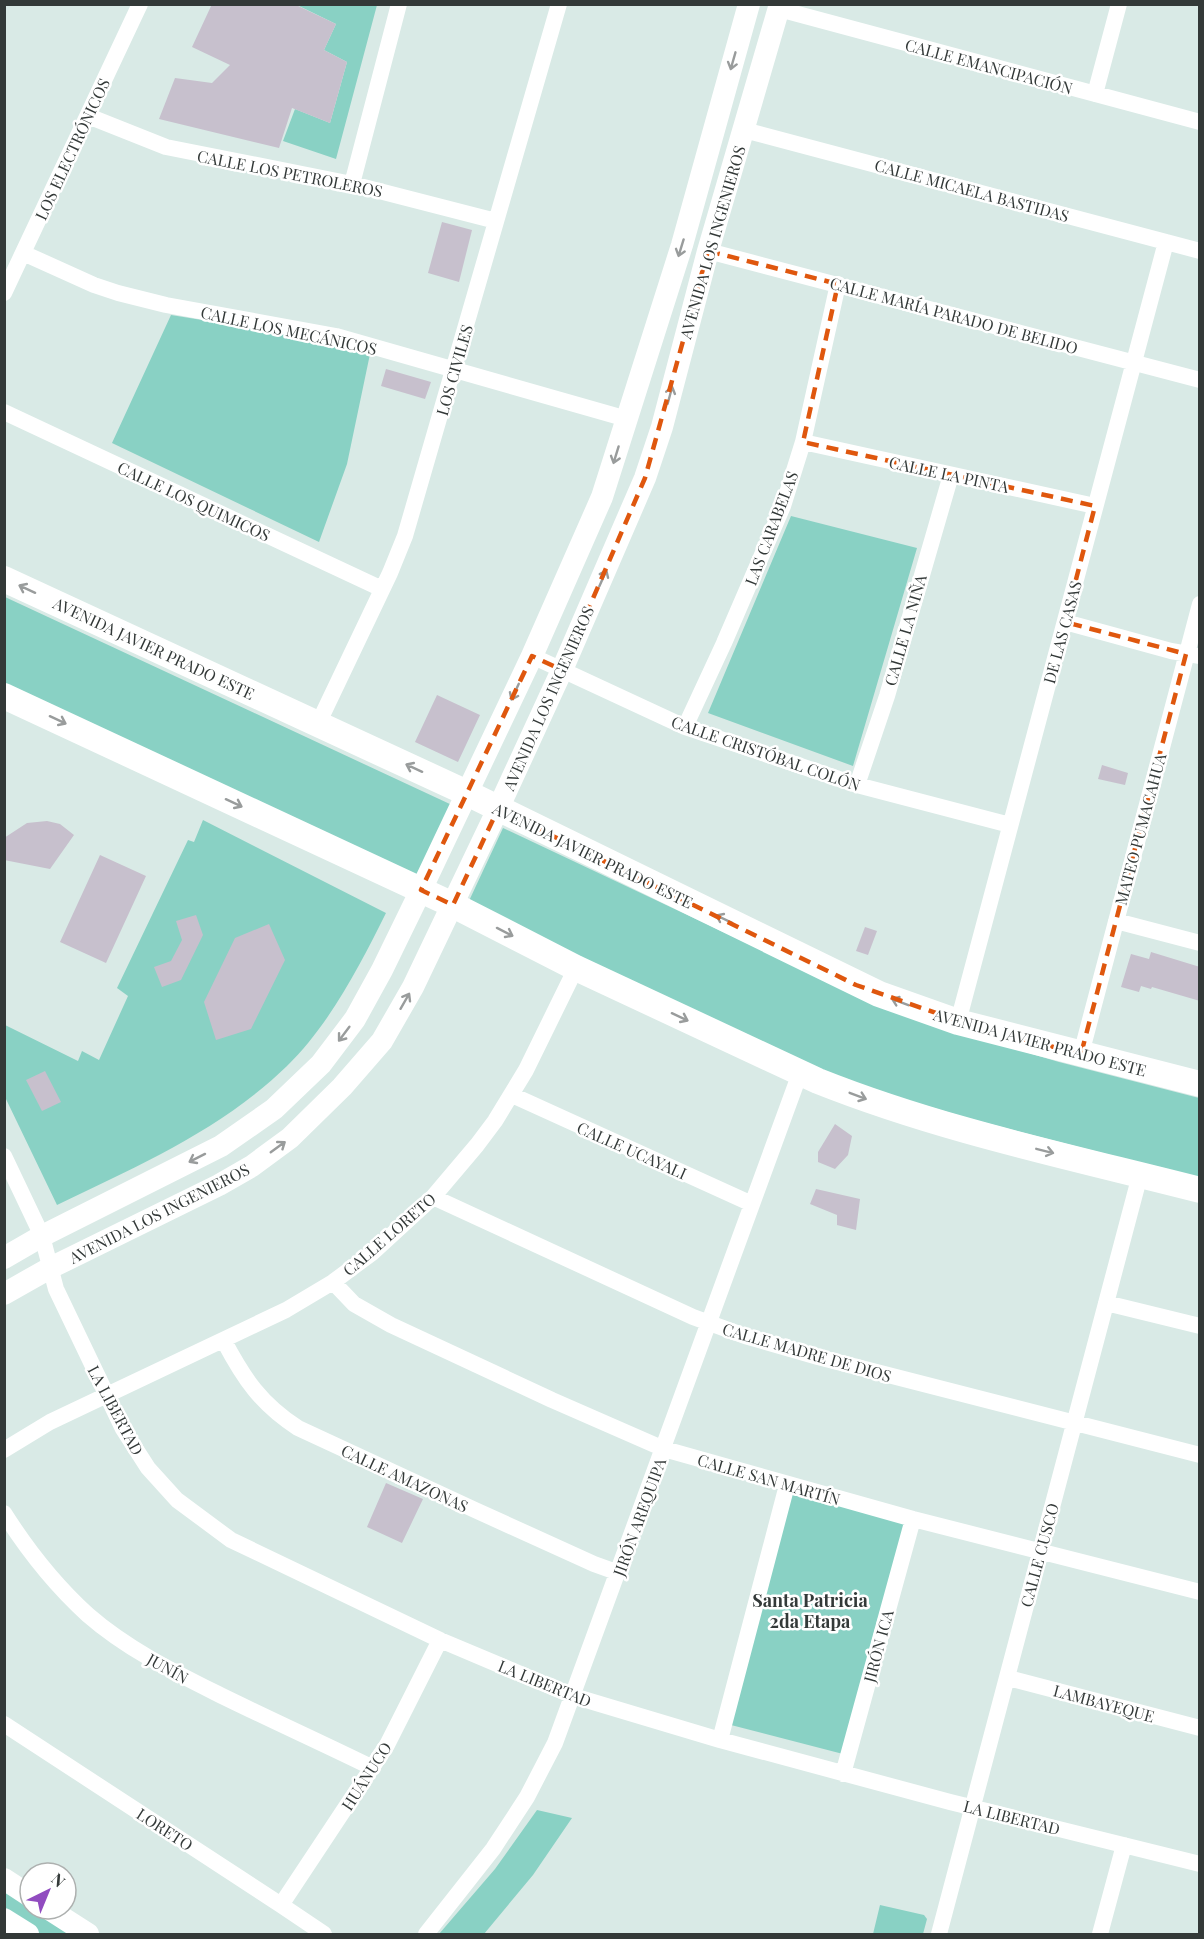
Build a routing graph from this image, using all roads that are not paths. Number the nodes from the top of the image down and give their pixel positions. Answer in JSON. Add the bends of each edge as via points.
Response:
{"nodes":[{"id":1,"x":140,"y":4,"type":"edge"},
{"id":2,"x":399,"y":4,"type":"edge"},
{"id":3,"x":559,"y":4,"type":"edge"},
{"id":4,"x":749,"y":4,"type":"edge"},
{"id":5,"x":1119,"y":4,"type":"edge"},
{"id":6,"x":779,"y":7,"type":"edge"},
{"id":7,"x":1095,"y":94,"type":"junction"},
{"id":8,"x":88,"y":116,"type":"junction"},
{"id":9,"x":1200,"y":122,"type":"edge"},
{"id":10,"x":744,"y":130,"type":"junction"},
{"id":11,"x":352,"y":184,"type":"junction"},
{"id":12,"x":496,"y":221,"type":"junction"},
{"id":13,"x":1166,"y":242,"type":"junction"},
{"id":14,"x":708,"y":251,"type":"junction"},
{"id":15,"x":1200,"y":251,"type":"edge"},
{"id":16,"x":23,"y":253,"type":"junction"},
{"id":17,"x":838,"y":284,"type":"junction"},
{"id":18,"x":4,"y":293,"type":"edge"},
{"id":19,"x":1134,"y":363,"type":"junction"},
{"id":20,"x":454,"y":368,"type":"junction"},
{"id":21,"x":1200,"y":380,"type":"edge"},
{"id":22,"x":4,"y":412,"type":"edge"},
{"id":23,"x":627,"y":419,"type":"junction"},
{"id":24,"x":803,"y":442,"type":"junction"},
{"id":25,"x":951,"y":475,"type":"junction"},
{"id":26,"x":1095,"y":506,"type":"junction"},
{"id":27,"x":4,"y":579,"type":"edge"},
{"id":28,"x":382,"y":590,"type":"junction"},
{"id":29,"x":1200,"y":604,"type":"edge"},
{"id":30,"x":1065,"y":622,"type":"junction"},
{"id":31,"x":1193,"y":655,"type":"edge"},
{"id":32,"x":532,"y":656,"type":"junction"},
{"id":33,"x":562,"y":670,"type":"junction"},
{"id":34,"x":4,"y":696,"type":"edge"},
{"id":35,"x":318,"y":724,"type":"junction"},
{"id":36,"x":685,"y":727,"type":"junction"},
{"id":37,"x":857,"y":785,"type":"junction"},
{"id":38,"x":467,"y":793,"type":"junction"},
{"id":39,"x":498,"y":809,"type":"junction"},
{"id":40,"x":1010,"y":825,"type":"junction"},
{"id":41,"x":422,"y":890,"type":"junction"},
{"id":42,"x":453,"y":905,"type":"junction"},
{"id":43,"x":1116,"y":921,"type":"junction"},
{"id":44,"x":1200,"y":943,"type":"edge"},
{"id":45,"x":576,"y":968,"type":"junction"},
{"id":46,"x":958,"y":1022,"type":"junction"},
{"id":47,"x":1081,"y":1054,"type":"junction"},
{"id":48,"x":800,"y":1073,"type":"junction"},
{"id":49,"x":1200,"y":1084,"type":"edge"},
{"id":50,"x":512,"y":1095,"type":"junction"},
{"id":51,"x":4,"y":1156,"type":"edge"},
{"id":52,"x":1140,"y":1175,"type":"junction"},
{"id":53,"x":1200,"y":1190,"type":"edge"},
{"id":54,"x":433,"y":1197,"type":"junction"},
{"id":55,"x":752,"y":1204,"type":"junction"},
{"id":56,"x":42,"y":1236,"type":"junction"},
{"id":57,"x":4,"y":1258,"type":"edge"},
{"id":58,"x":50,"y":1268,"type":"junction"},
{"id":59,"x":333,"y":1282,"type":"junction"},
{"id":60,"x":4,"y":1294,"type":"edge"},
{"id":61,"x":1106,"y":1303,"type":"junction"},
{"id":62,"x":709,"y":1323,"type":"junction"},
{"id":63,"x":1200,"y":1326,"type":"edge"},
{"id":64,"x":224,"y":1341,"type":"junction"},
{"id":65,"x":106,"y":1396,"type":"junction"},
{"id":66,"x":1075,"y":1423,"type":"junction"},
{"id":67,"x":664,"y":1449,"type":"junction"},
{"id":68,"x":4,"y":1450,"type":"edge"},
{"id":69,"x":1200,"y":1455,"type":"edge"},
{"id":70,"x":787,"y":1485,"type":"junction"},
{"id":71,"x":4,"y":1513,"type":"edge"},
{"id":72,"x":913,"y":1519,"type":"junction"},
{"id":73,"x":1040,"y":1551,"type":"junction"},
{"id":74,"x":618,"y":1573,"type":"junction"},
{"id":75,"x":1200,"y":1592,"type":"edge"},
{"id":76,"x":440,"y":1640,"type":"junction"},
{"id":77,"x":1008,"y":1678,"type":"junction"},
{"id":78,"x":573,"y":1695,"type":"junction"},
{"id":79,"x":4,"y":1724,"type":"edge"},
{"id":80,"x":1200,"y":1728,"type":"edge"},
{"id":81,"x":720,"y":1740,"type":"junction"},
{"id":82,"x":373,"y":1768,"type":"junction"},
{"id":83,"x":843,"y":1774,"type":"junction"},
{"id":84,"x":973,"y":1807,"type":"junction"},
{"id":85,"x":1124,"y":1845,"type":"junction"},
{"id":86,"x":1200,"y":1864,"type":"edge"},
{"id":87,"x":4,"y":1880,"type":"edge"},
{"id":88,"x":18,"y":1889,"type":"edge"},
{"id":89,"x":281,"y":1905,"type":"junction"},
{"id":90,"x":4,"y":1919,"type":"edge"},
{"id":91,"x":68,"y":1921,"type":"edge"},
{"id":92,"x":28,"y":1935,"type":"edge"},
{"id":93,"x":88,"y":1935,"type":"edge"},
{"id":94,"x":324,"y":1935,"type":"edge"},
{"id":95,"x":426,"y":1935,"type":"edge"},
{"id":96,"x":939,"y":1935,"type":"edge"},
{"id":97,"x":1100,"y":1935,"type":"edge"}],
"edges":[{"from":1,"to":8,"type":"street","name":"LOS ELECTRÓNICOS"},
{"from":2,"to":11,"type":"street"},
{"from":3,"to":12,"type":"street","name":"LOS CIVILES"},
{"from":4,"to":23,"type":"street","name":"AVENIDA LOS INGENIEROS","one_way":true,"via":[[682,245]]},
{"from":5,"to":7,"type":"street"},
{"from":6,"to":7,"type":"street","name":"CALLE EMANCIPACIÓN"},
{"from":6,"to":10,"type":"street","name":"AVENIDA LOS INGENIEROS"},
{"from":7,"to":9,"type":"street","name":"CALLE EMANCIPACIÓN"},
{"from":8,"to":11,"type":"street","name":"CALLE LOS PETROLEROS","via":[[166,147]]},
{"from":8,"to":16,"type":"street","name":"LOS ELECTRÓNICOS"},
{"from":10,"to":13,"type":"street","name":"CALLE MICAELA BASTIDAS"},
{"from":10,"to":14,"type":"street","name":"AVENIDA LOS INGENIEROS"},
{"from":11,"to":12,"type":"street","name":"CALLE LOS PETROLEROS"},
{"from":12,"to":20,"type":"street","name":"LOS CIVILES"},
{"from":13,"to":15,"type":"street","name":"CALLE MICAELA BASTIDAS"},
{"from":13,"to":19,"type":"street","name":"DE LAS CASAS"},
{"from":14,"to":17,"type":"street","name":"CALLE MARÍA PARADO DE BELIDO"},
{"from":33,"to":14,"type":"street","name":"AVENIDA LOS INGENIEROS","one_way":true,"via":[[645,478]]},
{"from":16,"to":18,"type":"street","name":"LOS ELECTRÓNICOS"},
{"from":16,"to":20,"type":"street","name":"CALLE LOS MECÁNICOS","via":[[118,293],[336,336]]},
{"from":17,"to":19,"type":"street","name":"CALLE MARÍA PARADO DE BELIDO"},
{"from":17,"to":24,"type":"street","name":"LAS CARABELAS"},
{"from":19,"to":21,"type":"street","name":"CALLE MARÍA PARADO DE BELIDO"},
{"from":19,"to":26,"type":"street","name":"DE LAS CASAS"},
{"from":20,"to":23,"type":"street","name":"CALLE LOS MECÁNICOS"},
{"from":20,"to":28,"type":"street","name":"LOS CIVILES","via":[[408,526]]},
{"from":22,"to":28,"type":"street","name":"CALLE LOS QUIMICOS"},
{"from":23,"to":32,"type":"street","name":"AVENIDA LOS INGENIEROS","one_way":true,"via":[[602,497]]},
{"from":24,"to":25,"type":"street","name":"CALLE LA PINTA"},
{"from":24,"to":36,"type":"street","name":"LAS CARABELAS","via":[[783,506]]},
{"from":25,"to":26,"type":"street","name":"CALLE LA PINTA"},
{"from":25,"to":37,"type":"street","name":"CALLE LA NIÑA"},
{"from":26,"to":30,"type":"street","name":"DE LAS CASAS"},
{"from":35,"to":27,"type":"main road","name":"AVENIDA JAVIER PRADO ESTE","one_way":true},
{"from":28,"to":35,"type":"street","name":"LOS CIVILES"},
{"from":29,"to":31,"type":"street","name":"MATEO PUMACAHUA"},
{"from":30,"to":31,"type":"street"},
{"from":30,"to":40,"type":"street","name":"DE LAS CASAS"},
{"from":31,"to":43,"type":"street","name":"MATEO PUMACAHUA"},
{"from":32,"to":33,"type":"street","name":"CALLE CRISTÓBAL COLÓN"},
{"from":32,"to":38,"type":"street","name":"AVENIDA LOS INGENIEROS","one_way":true},
{"from":33,"to":36,"type":"street","name":"CALLE CRISTÓBAL COLÓN"},
{"from":33,"to":39,"type":"street","name":"AVENIDA LOS INGENIEROS"},
{"from":34,"to":41,"type":"main road","one_way":true},
{"from":38,"to":35,"type":"main road","name":"AVENIDA JAVIER PRADO ESTE","one_way":true},
{"from":36,"to":37,"type":"street","name":"CALLE CRISTÓBAL COLÓN"},
{"from":37,"to":40,"type":"street","name":"CALLE CRISTÓBAL COLÓN"},
{"from":38,"to":39,"type":"main road","name":"AVENIDA JAVIER PRADO ESTE"},
{"from":38,"to":41,"type":"street","name":"AVENIDA LOS INGENIEROS"},
{"from":39,"to":42,"type":"street","name":"AVENIDA LOS INGENIEROS"},
{"from":46,"to":39,"type":"main road","name":"AVENIDA JAVIER PRADO ESTE","one_way":true,"via":[[856,985]]},
{"from":40,"to":46,"type":"street","name":"DE LAS CASAS"},
{"from":41,"to":42,"type":"main road"},
{"from":41,"to":56,"type":"street","name":"AVENIDA LOS INGENIEROS","one_way":true,"via":[[355,1019],[321,1064],[274,1108],[220,1146]]},
{"from":42,"to":45,"type":"main road","one_way":true},
{"from":58,"to":42,"type":"street","name":"AVENIDA LOS INGENIEROS","one_way":true,"via":[[219,1185],[290,1138],[382,1041]]},
{"from":43,"to":44,"type":"street"},
{"from":43,"to":47,"type":"street","name":"MATEO PUMACAHUA"},
{"from":45,"to":48,"type":"main road","one_way":true},
{"from":45,"to":50,"type":"street","name":"CALLE LORETO"},
{"from":46,"to":47,"type":"main road","name":"AVENIDA JAVIER PRADO ESTE"},
{"from":47,"to":49,"type":"main road","name":"AVENIDA JAVIER PRADO ESTE"},
{"from":48,"to":52,"type":"main road","one_way":true,"via":[[930,1121]]},
{"from":48,"to":55,"type":"street","name":"JIRÓN AREQUIPA"},
{"from":50,"to":54,"type":"street","name":"CALLE LORETO"},
{"from":50,"to":55,"type":"street","name":"CALLE UCAYALI"},
{"from":51,"to":56,"type":"street","name":"LA LIBERTAD"},
{"from":52,"to":53,"type":"main road"},
{"from":52,"to":61,"type":"street","name":"CALLE CUSCO"},
{"from":54,"to":59,"type":"street","name":"CALLE LORETO","via":[[372,1253]]},
{"from":54,"to":62,"type":"street","name":"CALLE MADRE DE DIOS"},
{"from":55,"to":62,"type":"street","name":"JIRÓN AREQUIPA"},
{"from":56,"to":57,"type":"street","name":"AVENIDA LOS INGENIEROS"},
{"from":56,"to":58,"type":"street","name":"LA LIBERTAD"},
{"from":58,"to":60,"type":"street","name":"AVENIDA LOS INGENIEROS"},
{"from":58,"to":65,"type":"street","name":"LA LIBERTAD"},
{"from":59,"to":64,"type":"street","name":"CALLE LORETO"},
{"from":59,"to":67,"type":"street","name":"CALLE SAN MARTÍN","via":[[354,1304],[383,1321]]},
{"from":61,"to":63,"type":"street"},
{"from":61,"to":66,"type":"street","name":"CALLE CUSCO"},
{"from":62,"to":66,"type":"street","name":"CALLE MADRE DE DIOS","via":[[818,1357]]},
{"from":62,"to":67,"type":"street","name":"JIRÓN AREQUIPA"},
{"from":64,"to":65,"type":"street","name":"CALLE LORETO"},
{"from":64,"to":74,"type":"street","name":"CALLE AMAZONAS","via":[[252,1388],[276,1413],[298,1428]]},
{"from":65,"to":68,"type":"street","via":[[50,1422]]},
{"from":65,"to":76,"type":"street","name":"LA LIBERTAD","via":[[148,1468],[177,1500],[209,1525],[247,1549]]},
{"from":66,"to":69,"type":"street","name":"CALLE MADRE DE DIOS"},
{"from":66,"to":73,"type":"street","name":"CALLE CUSCO"},
{"from":67,"to":70,"type":"street","name":"CALLE SAN MARTÍN"},
{"from":67,"to":74,"type":"street","name":"JIRÓN AREQUIPA"},
{"from":70,"to":72,"type":"street","name":"CALLE SAN MARTÍN"},
{"from":70,"to":81,"type":"street"},
{"from":71,"to":82,"type":"street","name":"JUNÍN","via":[[59,1587],[125,1643],[193,1682]]},
{"from":72,"to":73,"type":"street","name":"CALLE SAN MARTÍN"},
{"from":72,"to":83,"type":"street","name":"JIRÓN ICA"},
{"from":73,"to":75,"type":"street","name":"CALLE SAN MARTÍN"},
{"from":73,"to":77,"type":"street","name":"CALLE CUSCO"},
{"from":74,"to":78,"type":"street","name":"JIRÓN AREQUIPA"},
{"from":76,"to":78,"type":"street","name":"LA LIBERTAD"},
{"from":76,"to":82,"type":"street","name":"HUÁNUCO"},
{"from":77,"to":80,"type":"street","name":"LAMBAYEQUE"},
{"from":77,"to":84,"type":"street","name":"CALLE CUSCO"},
{"from":78,"to":81,"type":"street","name":"LA LIBERTAD"},
{"from":78,"to":95,"type":"street","name":"JIRÓN AREQUIPA","via":[[555,1743],[527,1797],[493,1849]]},
{"from":79,"to":89,"type":"street","name":"LORETO"},
{"from":81,"to":83,"type":"street","name":"LA LIBERTAD"},
{"from":82,"to":89,"type":"street","name":"HUÁNUCO"},
{"from":83,"to":84,"type":"street","name":"LA LIBERTAD"},
{"from":84,"to":85,"type":"street","name":"LA LIBERTAD"},
{"from":84,"to":96,"type":"street","name":"CALLE CUSCO"},
{"from":85,"to":86,"type":"street","name":"LA LIBERTAD"},
{"from":85,"to":97,"type":"street"},
{"from":87,"to":88,"type":"street"},
{"from":89,"to":94,"type":"street","name":"LORETO"},
{"from":90,"to":92,"type":"street"},
{"from":91,"to":93,"type":"street"}]}
